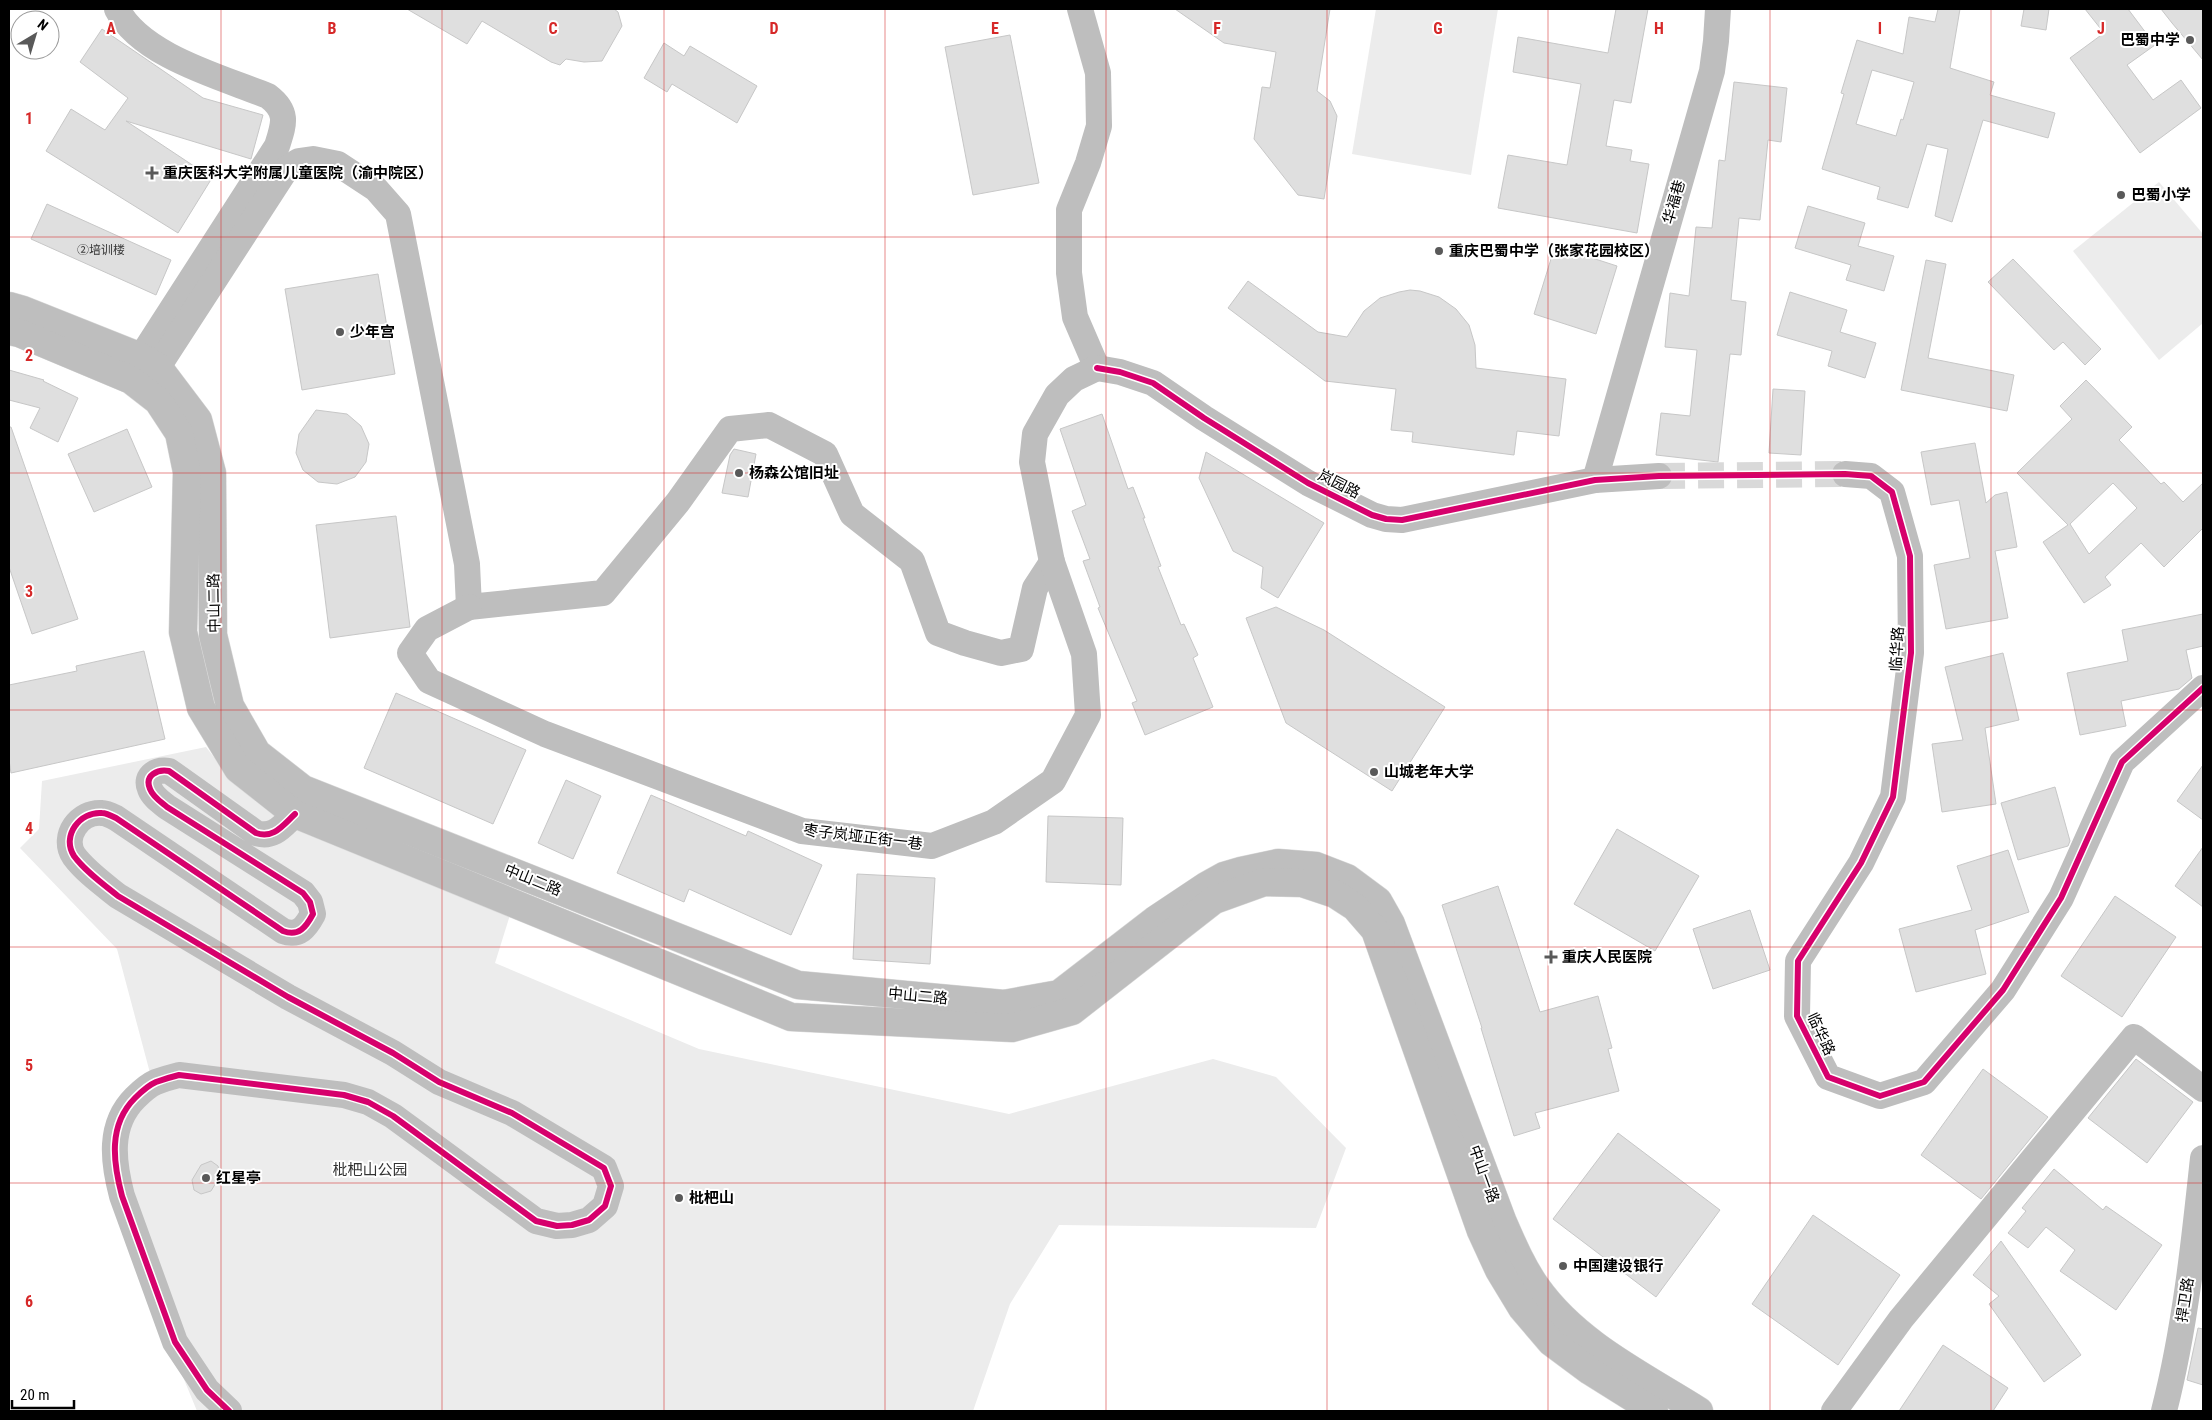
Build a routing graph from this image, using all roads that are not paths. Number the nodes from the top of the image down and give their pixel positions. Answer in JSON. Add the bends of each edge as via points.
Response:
{"nodes":[{"id":1,"x":117,"y":9,"type":"edge"},
{"id":2,"x":1080,"y":9,"type":"edge"},
{"id":3,"x":1718,"y":9,"type":"edge"},
{"id":4,"x":9,"y":306,"type":"edge"},
{"id":5,"x":9,"y":331,"type":"edge"},
{"id":6,"x":149,"y":362,"type":"junction"},
{"id":7,"x":1097,"y":368,"type":"junction"},
{"id":8,"x":1845,"y":474,"type":"tunnel mouth"},
{"id":9,"x":1659,"y":476,"type":"tunnel mouth"},
{"id":10,"x":1595,"y":480,"type":"junction"},
{"id":11,"x":1052,"y":562,"type":"junction"},
{"id":12,"x":469,"y":606,"type":"junction"},
{"id":13,"x":2203,"y":688,"type":"edge"},
{"id":14,"x":295,"y":814,"type":"junction"},
{"id":15,"x":1341,"y":886,"type":"junction"},
{"id":16,"x":2203,"y":1089,"type":"edge"},
{"id":17,"x":2203,"y":1158,"type":"edge"},
{"id":18,"x":228,"y":1411,"type":"edge"},
{"id":19,"x":1654,"y":1411,"type":"edge"},
{"id":20,"x":1699,"y":1411,"type":"edge"},
{"id":21,"x":1834,"y":1411,"type":"edge"},
{"id":22,"x":2164,"y":1411,"type":"edge"}],
"edges":[{"from":1,"to":6,"type":"street","via":[[144,40],[186,64],[268,96],[279,104],[285,123],[277,146]]},
{"from":2,"to":7,"type":"street","via":[[1098,73],[1099,126],[1070,210],[1069,273],[1075,317]]},
{"from":3,"to":10,"type":"street","name":"华福巷","via":[[1712,71]]},
{"from":4,"to":6,"type":"main road"},
{"from":5,"to":14,"type":"main road","name":"中山二路","via":[[131,380],[158,401],[180,434],[187,472],[183,632],[201,708],[238,769]]},
{"from":6,"to":12,"type":"street","via":[[287,168],[299,161],[338,164],[376,189],[398,214],[467,564]]},
{"from":6,"to":15,"type":"main road","name":"中山二路","via":[[198,420],[212,473],[213,635],[230,706],[257,753],[303,789],[798,985],[1004,1004],[1059,994],[1154,920],[1224,876],[1278,863],[1316,866]]},
{"from":7,"to":10,"type":"street","name":"岚园路","via":[[1154,384],[1308,483],[1386,519],[1402,520]]},
{"from":7,"to":11,"type":"street","name":"枣子岚垭正街一巷","via":[[1074,379],[1057,395],[1035,434],[1032,462]]},
{"from":8,"to":13,"type":"street","name":"临华路","via":[[1871,476],[1892,492],[1910,556],[1911,650],[1892,797],[1862,864],[1798,961],[1797,1016],[1828,1077],[1880,1096],[1924,1082],[2003,990],[2061,898],[2122,762]]},
{"from":9,"to":10,"type":"street","name":"岚园路"},
{"from":11,"to":12,"type":"street","via":[[1035,588],[1021,649],[1001,653],[938,633],[912,562],[852,514],[826,454],[769,425],[730,429],[678,502],[603,593]]},
{"from":11,"to":12,"type":"street","name":"枣子岚垭正街一巷","via":[[1084,654],[1088,715],[1053,781],[994,822],[932,846],[802,831],[544,734],[430,681],[410,653],[427,629]]},
{"from":14,"to":15,"type":"main road","name":"中山二路","via":[[791,1017],[1012,1028],[1072,1011],[1214,900],[1264,882]]},
{"from":14,"to":18,"type":"street","via":[[275,833],[266,836],[256,833],[169,771],[153,773],[149,780],[149,788],[167,807],[303,893],[313,914],[300,932],[290,934],[103,812],[81,818],[70,835],[70,847],[74,856],[118,896],[439,1082],[512,1113],[604,1168],[611,1186],[605,1206],[589,1220],[572,1225],[536,1221],[393,1116],[368,1102],[344,1095],[179,1075],[155,1082],[128,1104],[119,1120],[114,1136],[116,1172],[175,1342],[207,1390]]},
{"from":15,"to":19,"type":"main road","name":"中山一路","via":[[1375,930],[1481,1231],[1499,1270],[1522,1308],[1551,1342]]},
{"from":15,"to":20,"type":"main road","name":"中山一路","via":[[1369,893],[1386,913],[1502,1220],[1518,1257],[1537,1288],[1568,1324],[1603,1351]]},
{"from":16,"to":21,"type":"street","via":[[2134,1036],[1901,1319]]},
{"from":17,"to":22,"type":"street","name":"捍卫路","via":[[2195,1238]]}]}
